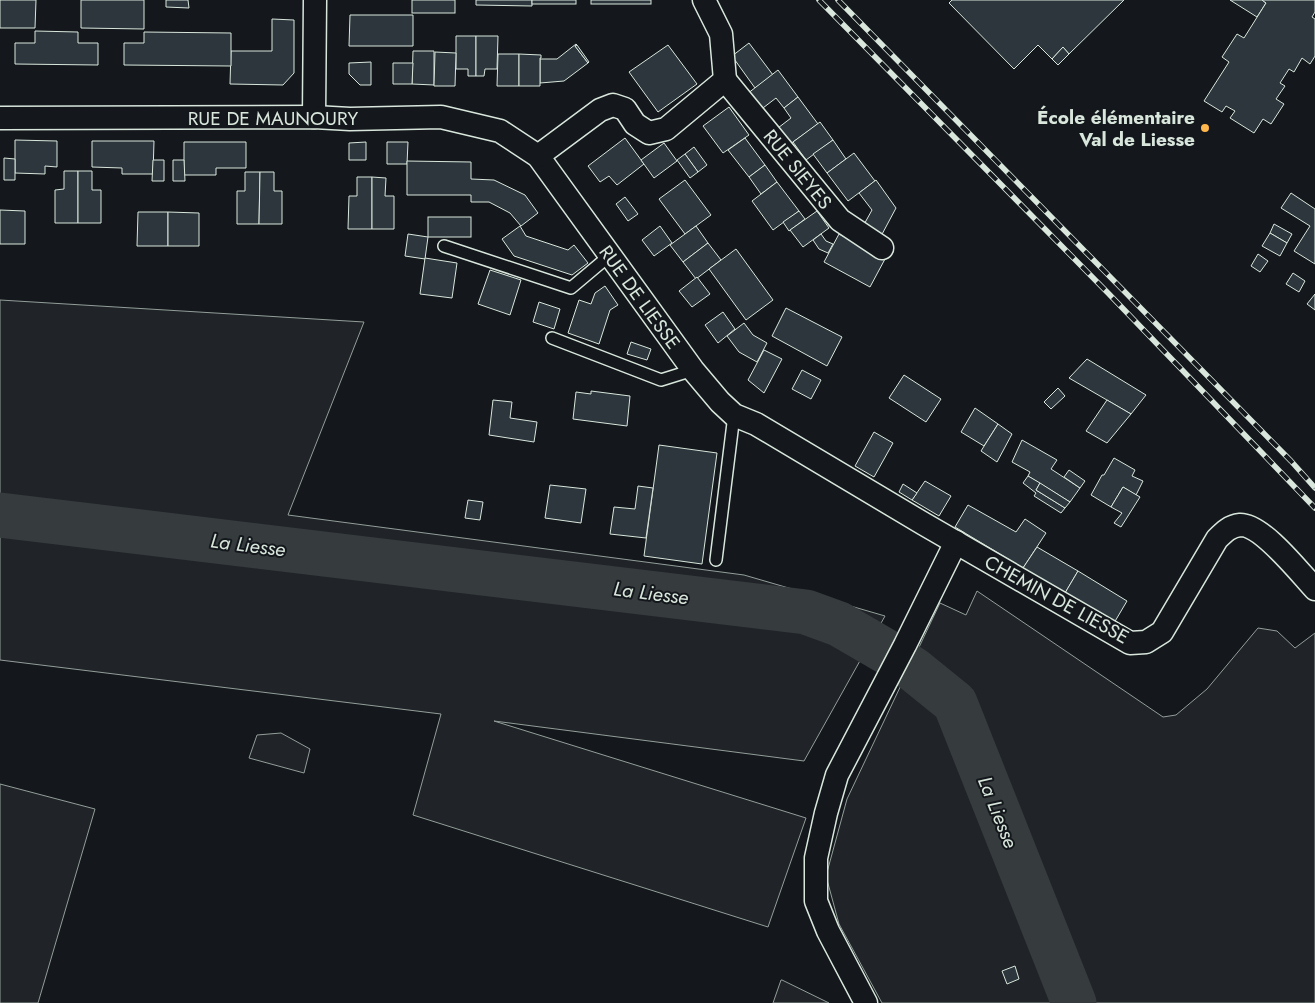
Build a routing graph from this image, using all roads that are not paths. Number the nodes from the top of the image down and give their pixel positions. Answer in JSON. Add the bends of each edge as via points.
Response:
{"nodes":[{"id":1,"x":315,"y":0,"type":"edge"},
{"id":2,"x":704,"y":0,"type":"edge"},
{"id":3,"x":725,"y":80,"type":"junction"},
{"id":4,"x":314,"y":117,"type":"junction"},
{"id":5,"x":0,"y":118,"type":"edge"},
{"id":6,"x":538,"y":156,"type":"junction"},
{"id":7,"x":444,"y":246,"type":"dead end"},
{"id":8,"x":882,"y":248,"type":"dead end"},
{"id":9,"x":609,"y":256,"type":"junction"},
{"id":10,"x":552,"y":338,"type":"dead end"},
{"id":11,"x":693,"y":370,"type":"junction"},
{"id":12,"x":734,"y":414,"type":"junction"},
{"id":13,"x":756,"y":424,"type":"joint"},
{"id":14,"x":956,"y":542,"type":"junction"},
{"id":15,"x":716,"y":560,"type":"dead end"},
{"id":16,"x":1315,"y":589,"type":"edge"},
{"id":17,"x":866,"y":1003,"type":"edge"}],
"edges":[{"from":1,"to":4,"type":"street"},
{"from":2,"to":3,"type":"street","via":[[721,34]]},
{"from":3,"to":6,"type":"street","via":[[666,129],[649,133],[635,124],[625,109],[613,105],[600,110]]},
{"from":3,"to":8,"type":"street","name":"RUE SIEYES","via":[[840,220]]},
{"from":4,"to":5,"type":"street","name":"RUE DE MAUNOURY"},
{"from":4,"to":6,"type":"street","name":"RUE DE MAUNOURY","via":[[441,117],[500,131]]},
{"from":6,"to":9,"type":"street","name":"RUE DE LIESSE"},
{"from":7,"to":9,"type":"lane","via":[[571,288]]},
{"from":9,"to":11,"type":"street","name":"RUE DE LIESSE"},
{"from":10,"to":11,"type":"lane","via":[[661,380]]},
{"from":11,"to":12,"type":"street","name":"RUE DE LIESSE"},
{"from":12,"to":13,"type":"street","name":"RUE DE LIESSE"},
{"from":12,"to":15,"type":"lane"},
{"from":13,"to":14,"type":"street","name":"CHEMIN DE LIESSE"},
{"from":14,"to":16,"type":"street","name":"CHEMIN DE LIESSE","via":[[1130,643],[1146,642],[1162,632],[1217,539],[1227,529],[1241,525],[1256,531],[1272,542]]},
{"from":14,"to":17,"type":"street","via":[[837,775],[816,858],[816,901]]}]}
